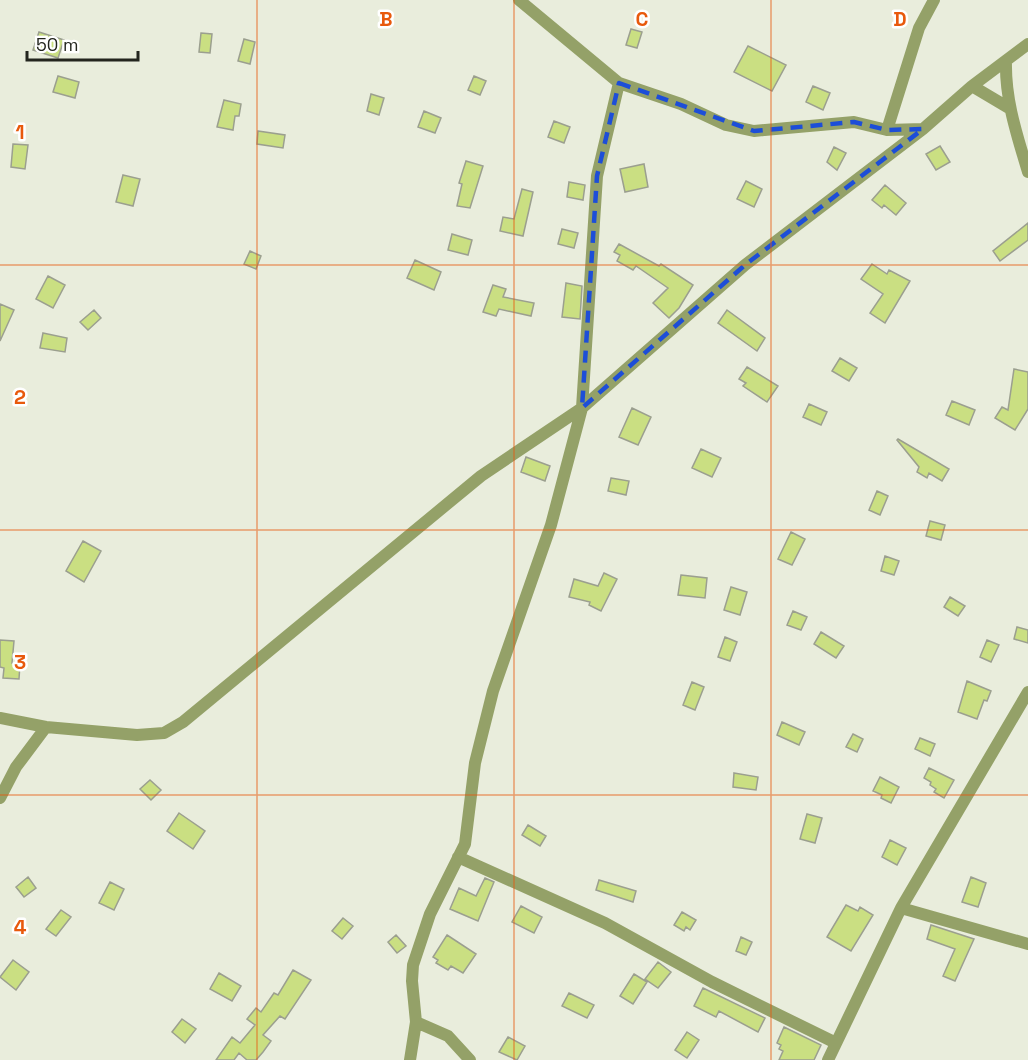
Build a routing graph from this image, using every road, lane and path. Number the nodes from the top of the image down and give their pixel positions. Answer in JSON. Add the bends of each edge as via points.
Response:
{"nodes":[{"id":1,"x":519,"y":0,"type":"edge"},
{"id":2,"x":934,"y":0,"type":"edge"},
{"id":3,"x":1028,"y":44,"type":"edge"},
{"id":4,"x":1006,"y":60,"type":"junction"},
{"id":5,"x":619,"y":83,"type":"junction"},
{"id":6,"x":972,"y":86,"type":"junction"},
{"id":7,"x":1010,"y":108,"type":"junction"},
{"id":8,"x":923,"y":129,"type":"junction"},
{"id":9,"x":887,"y":130,"type":"junction"},
{"id":10,"x":1028,"y":172,"type":"edge"},
{"id":11,"x":582,"y":408,"type":"junction"},
{"id":12,"x":1028,"y":692,"type":"edge"},
{"id":13,"x":0,"y":718,"type":"edge"},
{"id":14,"x":46,"y":727,"type":"junction"},
{"id":15,"x":0,"y":798,"type":"edge"},
{"id":16,"x":458,"y":857,"type":"junction"},
{"id":17,"x":901,"y":908,"type":"junction"},
{"id":18,"x":1028,"y":944,"type":"edge"},
{"id":19,"x":416,"y":1022,"type":"junction"},
{"id":20,"x":836,"y":1043,"type":"junction"},
{"id":21,"x":410,"y":1060,"type":"edge"},
{"id":22,"x":470,"y":1060,"type":"edge"},
{"id":23,"x":828,"y":1060,"type":"edge"}],
"edges":[{"from":1,"to":5,"type":"street"},
{"from":2,"to":9,"type":"street","via":[[920,28]]},
{"from":3,"to":4,"type":"street"},
{"from":4,"to":6,"type":"street"},
{"from":4,"to":7,"type":"street"},
{"from":5,"to":9,"type":"street","via":[[681,104],[726,125],[754,131],[854,122]]},
{"from":5,"to":11,"type":"street","via":[[597,176]]},
{"from":6,"to":7,"type":"street"},
{"from":6,"to":8,"type":"street"},
{"from":7,"to":10,"type":"street"},
{"from":8,"to":9,"type":"street"},
{"from":8,"to":11,"type":"street","via":[[745,265]]},
{"from":11,"to":14,"type":"street","via":[[481,477],[183,722],[164,733],[137,735]]},
{"from":11,"to":16,"type":"street","via":[[551,525],[493,691],[475,763],[465,844]]},
{"from":12,"to":17,"type":"street"},
{"from":13,"to":14,"type":"street"},
{"from":14,"to":15,"type":"street","via":[[16,767]]},
{"from":16,"to":19,"type":"street","via":[[430,915],[413,965]]},
{"from":16,"to":20,"type":"street","via":[[605,923],[712,982]]},
{"from":17,"to":18,"type":"street"},
{"from":17,"to":20,"type":"street"},
{"from":19,"to":21,"type":"street"},
{"from":19,"to":22,"type":"street","via":[[448,1036]]},
{"from":20,"to":23,"type":"street"}]}
